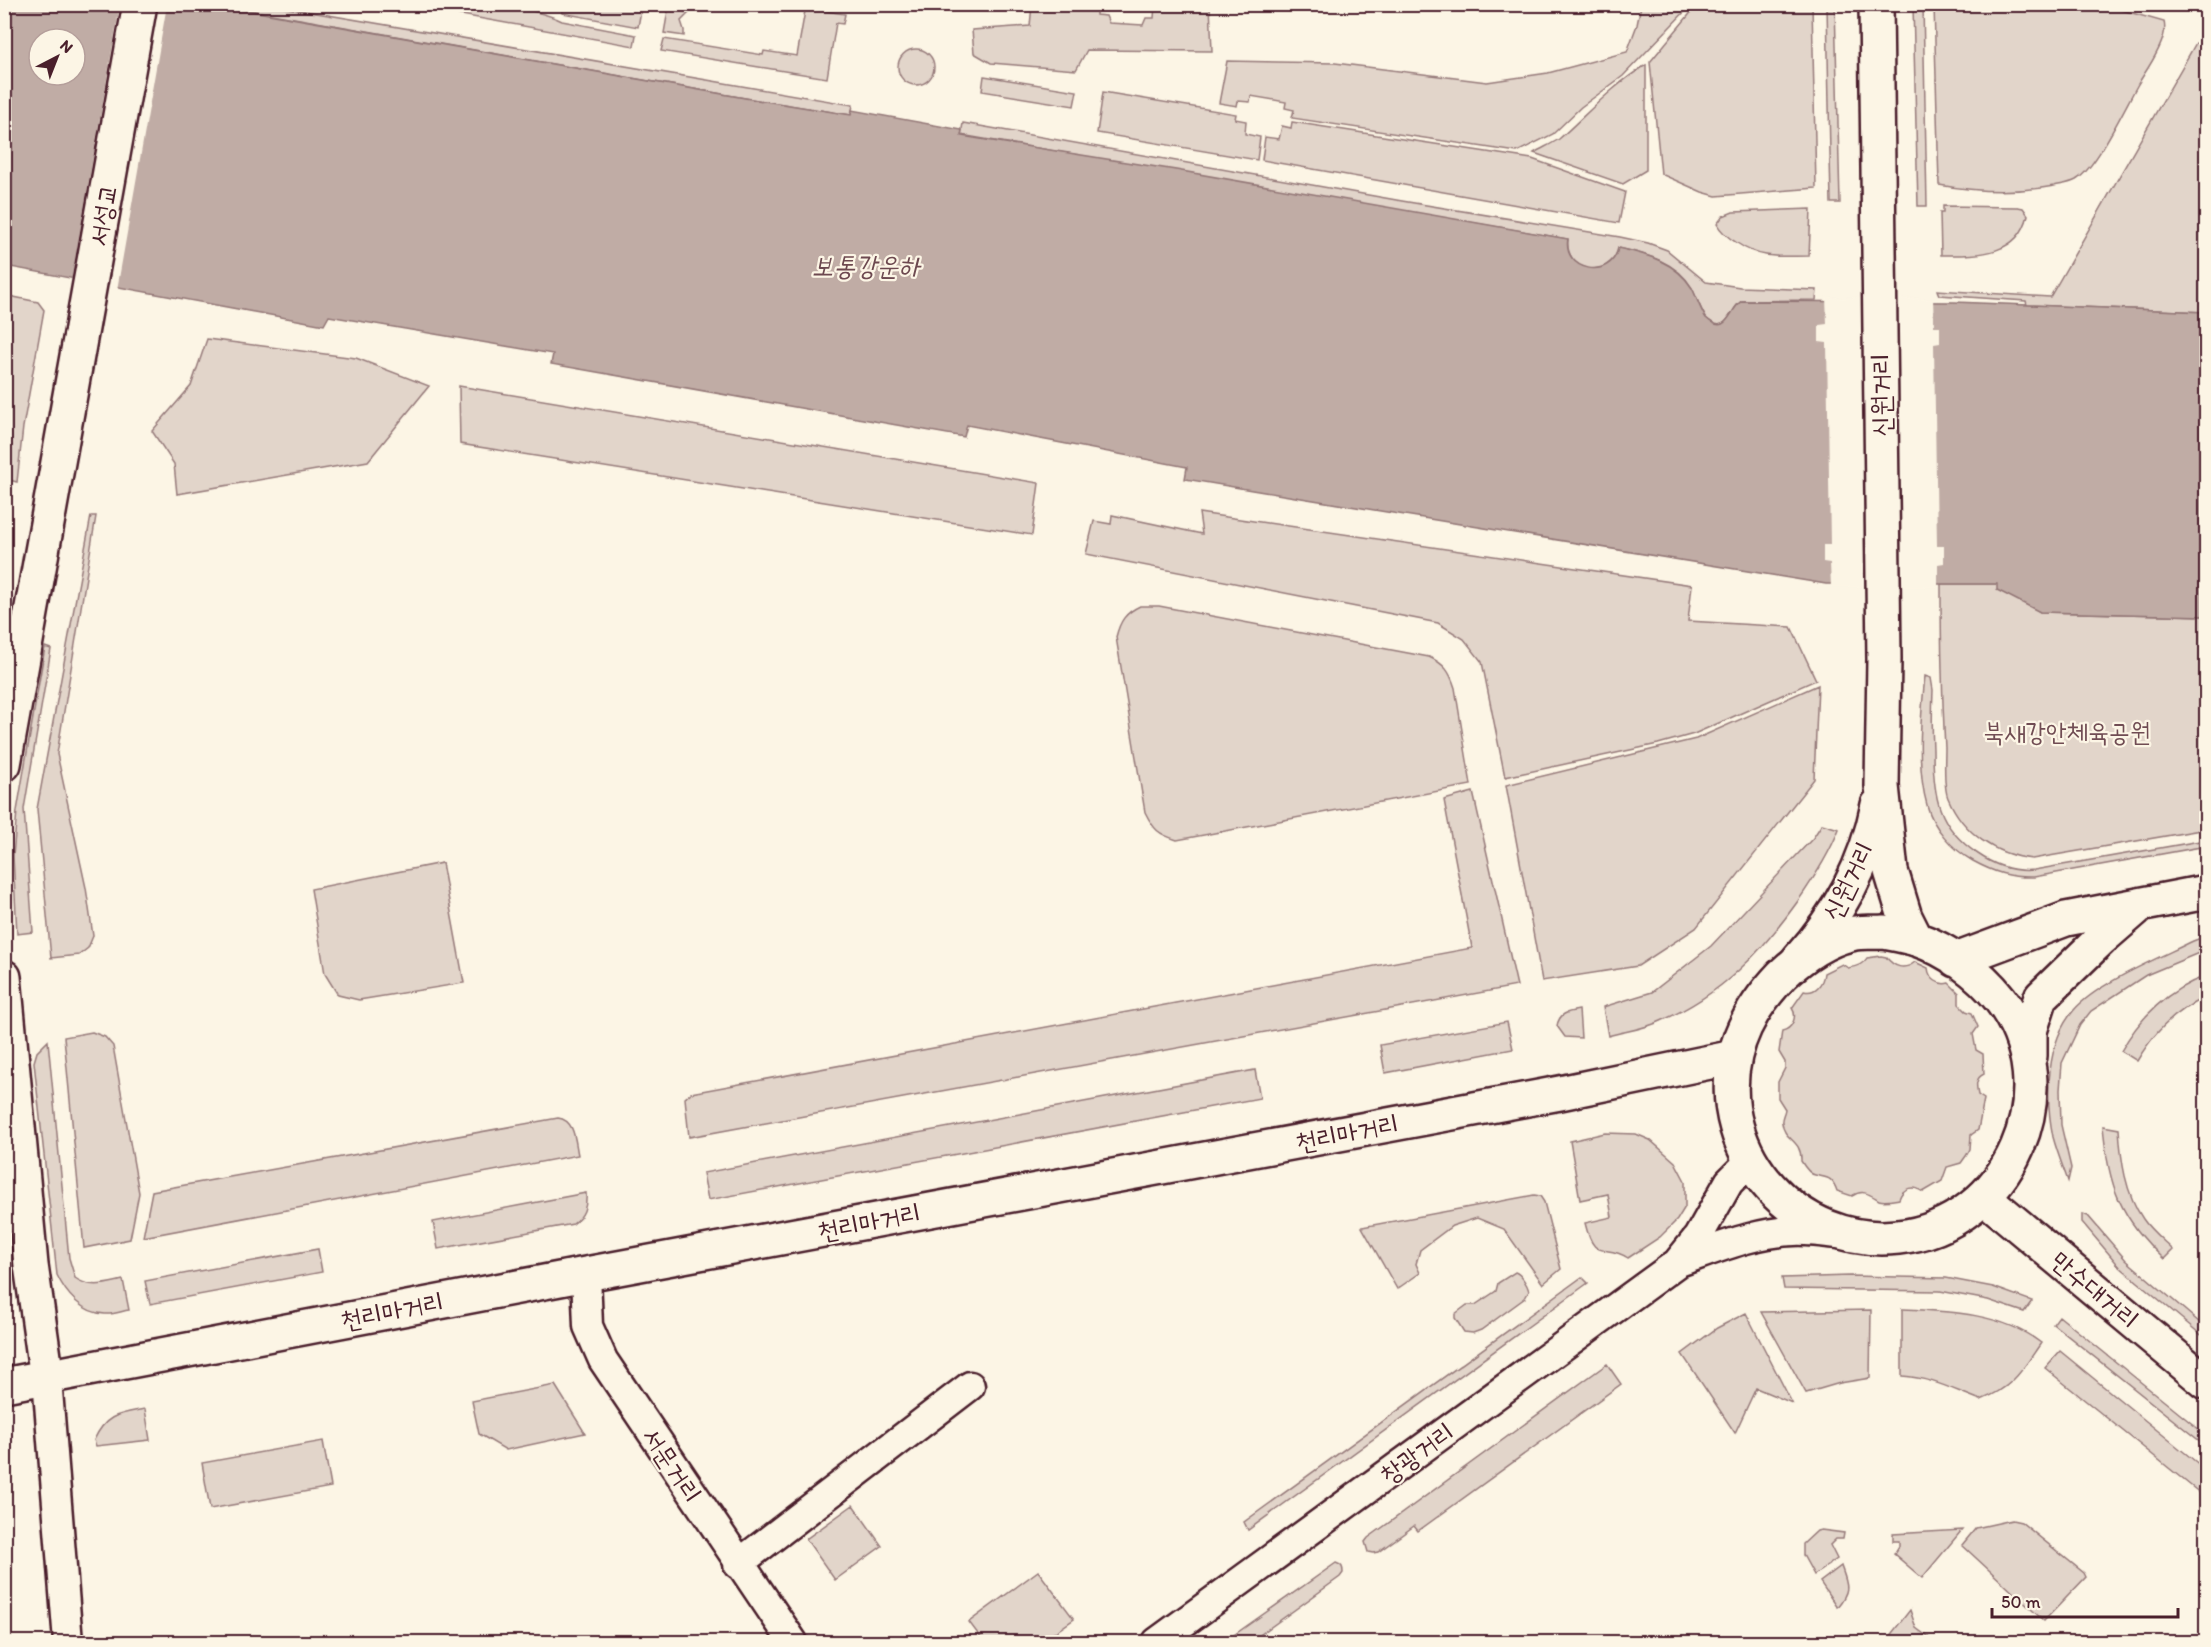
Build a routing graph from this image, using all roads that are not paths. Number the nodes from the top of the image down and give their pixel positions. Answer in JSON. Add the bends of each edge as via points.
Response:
{"nodes":[{"id":1,"x":140,"y":4,"type":"edge"},
{"id":2,"x":1876,"y":4,"type":"edge"},
{"id":3,"x":4,"y":764,"type":"edge"},
{"id":4,"x":1882,"y":786,"type":"junction"},
{"id":5,"x":2206,"y":892,"type":"edge"},
{"id":6,"x":2143,"y":903,"type":"junction"},
{"id":7,"x":1916,"y":939,"type":"junction"},
{"id":8,"x":1956,"y":960,"type":"junction"},
{"id":9,"x":1793,"y":965,"type":"junction"},
{"id":10,"x":4,"y":977,"type":"edge"},
{"id":11,"x":1734,"y":1057,"type":"junction"},
{"id":12,"x":2030,"y":1085,"type":"junction"},
{"id":13,"x":1750,"y":1161,"type":"junction"},
{"id":14,"x":1984,"y":1197,"type":"junction"},
{"id":15,"x":1866,"y":1238,"type":"junction"},
{"id":16,"x":1677,"y":1263,"type":"junction"},
{"id":17,"x":586,"y":1274,"type":"junction"},
{"id":18,"x":47,"y":1378,"type":"junction"},
{"id":19,"x":2206,"y":1382,"type":"edge"},
{"id":20,"x":4,"y":1385,"type":"edge"},
{"id":21,"x":970,"y":1386,"type":"dead end"},
{"id":22,"x":738,"y":1564,"type":"junction"},
{"id":23,"x":68,"y":1642,"type":"edge"},
{"id":24,"x":793,"y":1642,"type":"edge"},
{"id":25,"x":1156,"y":1642,"type":"edge"}],
"edges":[{"from":1,"to":3,"type":"main road","name":"서성교"},
{"from":2,"to":4,"type":"main road","name":"신원거리"},
{"from":4,"to":7,"type":"main road","name":"신원거리","via":[[1891,871]]},
{"from":4,"to":9,"type":"main road","name":"신원거리","via":[[1874,826],[1847,893],[1822,933]]},
{"from":5,"to":6,"type":"main road"},
{"from":6,"to":8,"type":"main road","via":[[2066,919]]},
{"from":6,"to":12,"type":"main road","via":[[2041,997],[2030,1031]]},
{"from":7,"to":8,"type":"main road"},
{"from":7,"to":9,"type":"main road","via":[[1884,932],[1851,933],[1822,945]]},
{"from":8,"to":12,"type":"main road","via":[[1981,978],[2001,1000],[2026,1054]]},
{"from":9,"to":11,"type":"main road","via":[[1755,1007]]},
{"from":10,"to":18,"type":"main road","via":[[31,1265]]},
{"from":11,"to":13,"type":"main road","via":[[1731,1092],[1736,1128]]},
{"from":11,"to":17,"type":"main road","name":"천리마거리"},
{"from":12,"to":14,"type":"main road","via":[[2024,1134],[2001,1179]]},
{"from":13,"to":15,"type":"main road","via":[[1768,1187],[1798,1214],[1819,1225]]},
{"from":13,"to":16,"type":"street","name":"창광거리","via":[[1729,1182],[1698,1237]]},
{"from":14,"to":15,"type":"main road","via":[[1958,1217],[1929,1230],[1898,1237]]},
{"from":14,"to":19,"type":"main road","name":"만수대거리"},
{"from":15,"to":16,"type":"street","name":"창광거리","via":[[1803,1230],[1770,1234]]},
{"from":16,"to":25,"type":"street","name":"창광거리"},
{"from":17,"to":18,"type":"main road","name":"천리마거리"},
{"from":17,"to":22,"type":"street","name":"서문거리","via":[[588,1326],[603,1360]]},
{"from":18,"to":20,"type":"main road","name":"천리마거리"},
{"from":18,"to":23,"type":"street"},
{"from":21,"to":22,"type":"street"},
{"from":22,"to":24,"type":"street","name":"서문거리"}]}
